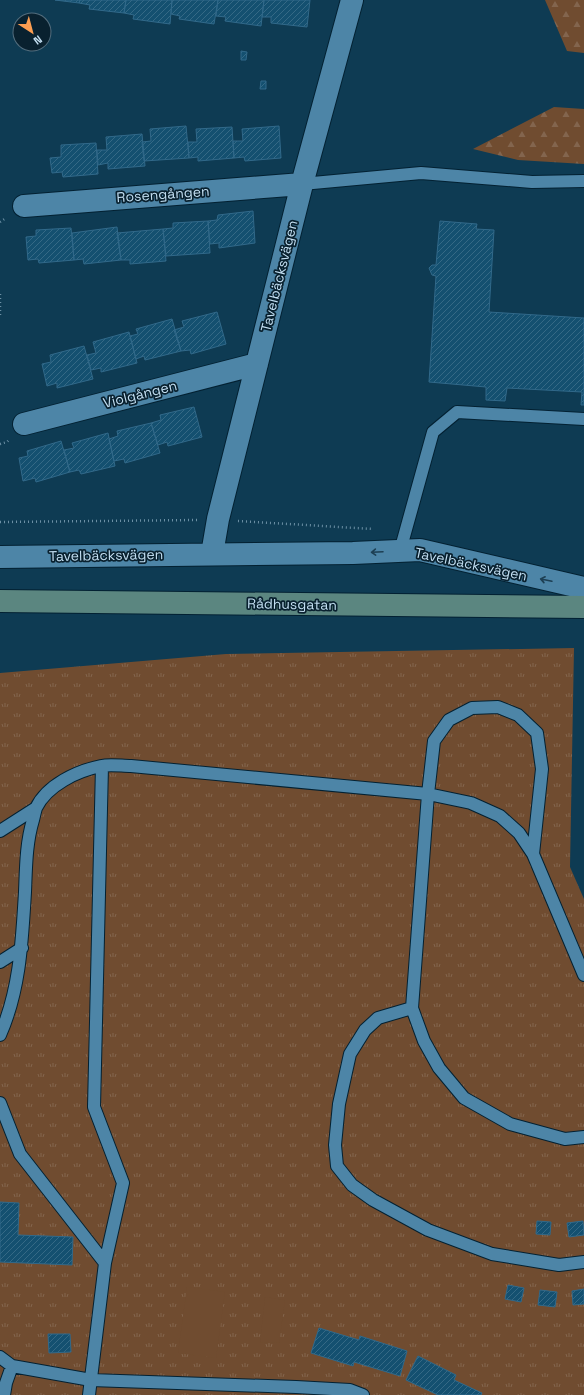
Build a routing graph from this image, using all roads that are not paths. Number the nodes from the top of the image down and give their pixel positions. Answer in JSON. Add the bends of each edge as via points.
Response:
{"nodes":[{"id":1,"x":352,"y":0,"type":"edge"},
{"id":2,"x":584,"y":181,"type":"edge"},
{"id":3,"x":302,"y":184,"type":"junction"},
{"id":4,"x":24,"y":206,"type":"dead end"},
{"id":5,"x":257,"y":364,"type":"junction"},
{"id":6,"x":584,"y":419,"type":"edge"},
{"id":7,"x":24,"y":424,"type":"dead end"},
{"id":8,"x":400,"y":551,"type":"junction"},
{"id":9,"x":212,"y":554,"type":"junction"},
{"id":10,"x":0,"y":557,"type":"edge"},
{"id":11,"x":584,"y":588,"type":"edge"},
{"id":12,"x":0,"y":601,"type":"edge"},
{"id":13,"x":584,"y":607,"type":"edge"},
{"id":14,"x":102,"y":766,"type":"junction"},
{"id":15,"x":428,"y":794,"type":"junction"},
{"id":16,"x":36,"y":808,"type":"junction"},
{"id":17,"x":0,"y":831,"type":"edge"},
{"id":18,"x":533,"y":854,"type":"junction"},
{"id":19,"x":22,"y":948,"type":"junction"},
{"id":20,"x":0,"y":962,"type":"edge"},
{"id":21,"x":584,"y":975,"type":"edge"},
{"id":22,"x":412,"y":1008,"type":"junction"},
{"id":23,"x":0,"y":1035,"type":"edge"},
{"id":24,"x":0,"y":1103,"type":"edge"},
{"id":25,"x":584,"y":1137,"type":"edge"},
{"id":26,"x":584,"y":1262,"type":"edge"},
{"id":27,"x":105,"y":1263,"type":"junction"},
{"id":28,"x":0,"y":1358,"type":"edge"},
{"id":29,"x":12,"y":1366,"type":"junction"},
{"id":30,"x":91,"y":1380,"type":"junction"},
{"id":31,"x":296,"y":1391,"type":"edge"},
{"id":32,"x":4,"y":1395,"type":"edge"},
{"id":33,"x":89,"y":1395,"type":"edge"},
{"id":34,"x":363,"y":1395,"type":"edge"}],
"edges":[{"from":1,"to":3,"type":"street","name":"Tavelbäcksvägen"},
{"from":2,"to":3,"type":"lane","via":[[532,182],[421,173]]},
{"from":3,"to":4,"type":"street","name":"Rosengången"},
{"from":3,"to":5,"type":"street","name":"Tavelbäcksvägen"},
{"from":5,"to":7,"type":"street","name":"Violgången"},
{"from":5,"to":9,"type":"street","name":"Tavelbäcksvägen","via":[[218,519]]},
{"from":6,"to":8,"type":"lane","via":[[457,412],[433,432]]},
{"from":8,"to":9,"type":"street","name":"Tavelbäcksvägen","one_way":true},
{"from":11,"to":8,"type":"street","name":"Tavelbäcksvägen","one_way":true,"via":[[420,550]]},
{"from":9,"to":10,"type":"street","name":"Tavelbäcksvägen"},
{"from":12,"to":13,"type":"main road","name":"Rådhusgatan"},
{"from":14,"to":15,"type":"lane","via":[[131,766]]},
{"from":14,"to":16,"type":"lane","via":[[63,781],[47,793]]},
{"from":14,"to":27,"type":"lane","via":[[94,1107],[123,1183]]},
{"from":15,"to":18,"type":"lane","via":[[471,803],[500,816],[519,833]]},
{"from":15,"to":18,"type":"lane","via":[[434,741],[450,720],[472,708],[498,707],[518,715],[537,733],[542,769]]},
{"from":15,"to":22,"type":"lane"},
{"from":16,"to":17,"type":"lane"},
{"from":16,"to":19,"type":"lane","via":[[26,854]]},
{"from":18,"to":21,"type":"lane"},
{"from":19,"to":20,"type":"lane"},
{"from":19,"to":23,"type":"lane","via":[[15,988]]},
{"from":22,"to":25,"type":"lane","via":[[424,1041],[439,1068],[464,1098],[510,1124],[565,1138]]},
{"from":22,"to":26,"type":"lane","via":[[378,1018],[365,1030],[350,1054],[339,1104],[335,1145],[337,1166],[352,1185],[373,1200],[428,1230],[492,1254],[559,1266]]},
{"from":24,"to":27,"type":"lane","via":[[20,1154]]},
{"from":27,"to":30,"type":"lane"},
{"from":28,"to":29,"type":"lane"},
{"from":29,"to":30,"type":"lane"},
{"from":29,"to":32,"type":"lane"},
{"from":30,"to":31,"type":"lane"},
{"from":30,"to":33,"type":"lane"},
{"from":31,"to":34,"type":"lane","via":[[350,1390]]}]}
